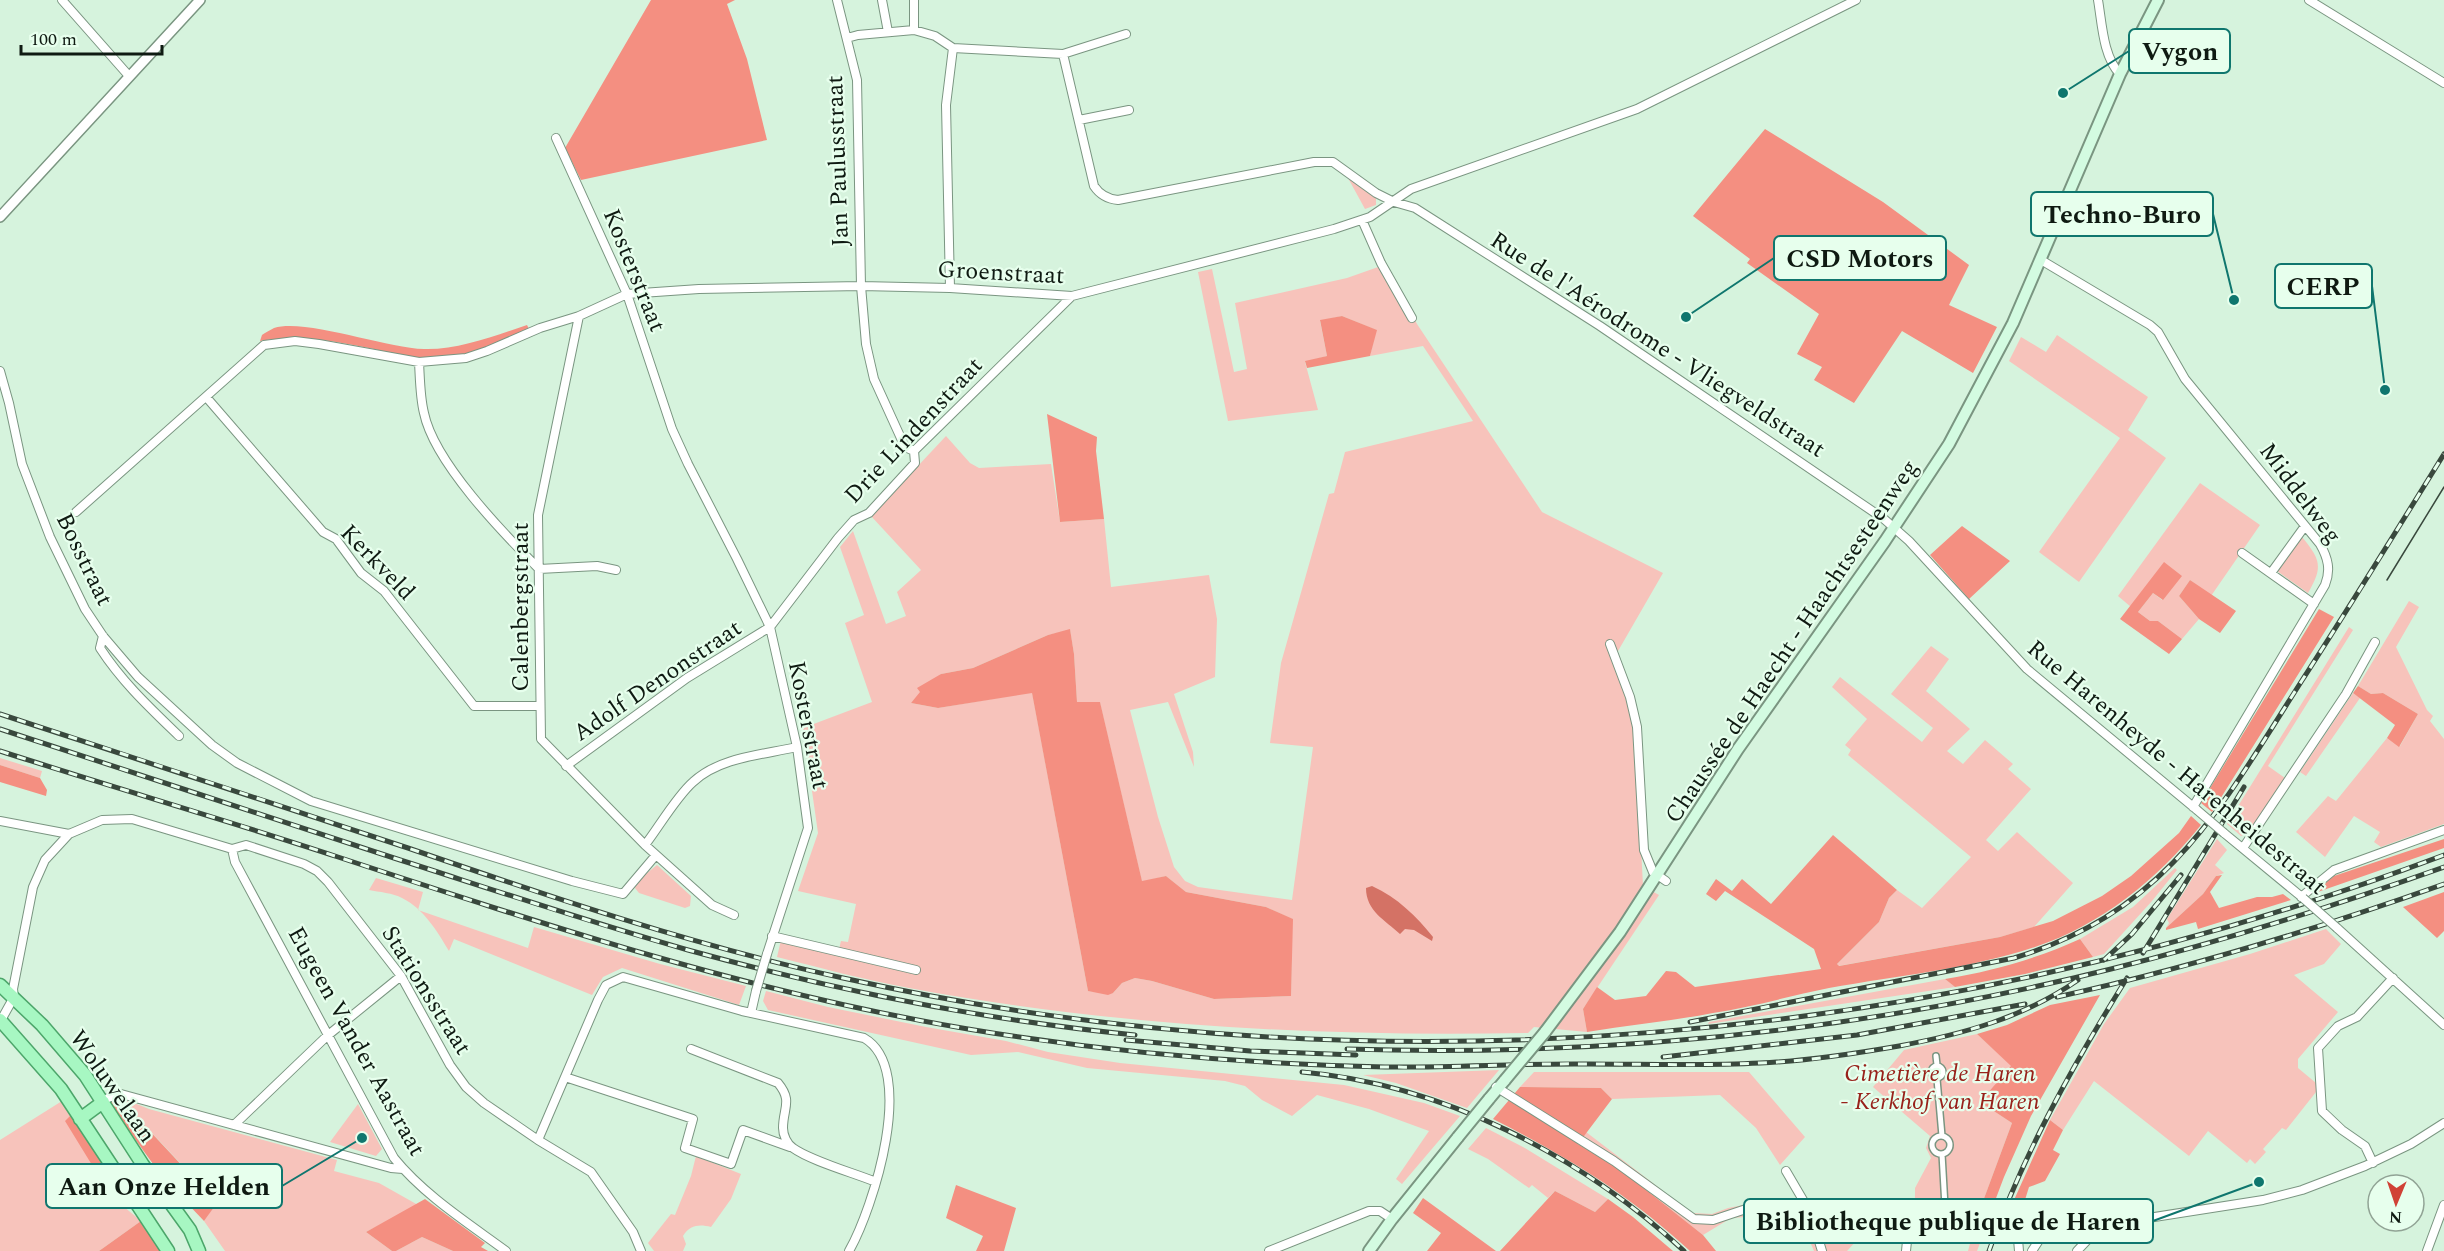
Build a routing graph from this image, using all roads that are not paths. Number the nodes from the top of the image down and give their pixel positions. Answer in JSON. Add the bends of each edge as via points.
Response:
{"nodes":[{"id":1,"x":62,"y":0,"type":"edge"},
{"id":2,"x":200,"y":0,"type":"edge"},
{"id":3,"x":837,"y":0,"type":"edge"},
{"id":4,"x":882,"y":0,"type":"edge"},
{"id":5,"x":914,"y":0,"type":"edge"},
{"id":6,"x":1856,"y":0,"type":"edge"},
{"id":7,"x":2098,"y":0,"type":"edge"},
{"id":8,"x":2158,"y":0,"type":"edge"},
{"id":9,"x":2309,"y":0,"type":"edge"},
{"id":10,"x":914,"y":30,"type":"junction"},
{"id":11,"x":888,"y":32,"type":"junction"},
{"id":12,"x":1126,"y":33,"type":"dead end"},
{"id":13,"x":847,"y":38,"type":"junction"},
{"id":14,"x":953,"y":48,"type":"junction"},
{"id":15,"x":1064,"y":54,"type":"junction"},
{"id":16,"x":2120,"y":74,"type":"junction"},
{"id":17,"x":129,"y":76,"type":"junction"},
{"id":18,"x":2444,"y":83,"type":"edge"},
{"id":19,"x":1130,"y":110,"type":"dead end"},
{"id":20,"x":1079,"y":120,"type":"junction"},
{"id":21,"x":556,"y":138,"type":"dead end"},
{"id":22,"x":1394,"y":202,"type":"junction"},
{"id":23,"x":0,"y":217,"type":"edge"},
{"id":24,"x":1362,"y":220,"type":"junction"},
{"id":25,"x":2041,"y":260,"type":"junction"},
{"id":26,"x":861,"y":286,"type":"junction"},
{"id":27,"x":950,"y":288,"type":"junction"},
{"id":28,"x":627,"y":294,"type":"junction"},
{"id":29,"x":1072,"y":296,"type":"junction"},
{"id":30,"x":579,"y":316,"type":"junction"},
{"id":31,"x":1412,"y":318,"type":"dead end"},
{"id":32,"x":419,"y":362,"type":"junction"},
{"id":33,"x":0,"y":372,"type":"edge"},
{"id":34,"x":207,"y":398,"type":"junction"},
{"id":35,"x":914,"y":451,"type":"junction"},
{"id":36,"x":76,"y":512,"type":"dead end"},
{"id":37,"x":2305,"y":526,"type":"junction"},
{"id":38,"x":1894,"y":528,"type":"junction"},
{"id":39,"x":2242,"y":553,"type":"dead end"},
{"id":40,"x":539,"y":569,"type":"junction"},
{"id":41,"x":616,"y":570,"type":"dead end"},
{"id":42,"x":2271,"y":573,"type":"junction"},
{"id":43,"x":2314,"y":604,"type":"junction"},
{"id":44,"x":770,"y":627,"type":"junction"},
{"id":45,"x":103,"y":636,"type":"junction"},
{"id":46,"x":2375,"y":642,"type":"dead end"},
{"id":47,"x":1610,"y":644,"type":"dead end"},
{"id":48,"x":540,"y":706,"type":"junction"},
{"id":49,"x":179,"y":736,"type":"dead end"},
{"id":50,"x":797,"y":747,"type":"junction"},
{"id":51,"x":566,"y":766,"type":"junction"},
{"id":52,"x":2195,"y":808,"type":"junction"},
{"id":53,"x":0,"y":821,"type":"edge"},
{"id":54,"x":2444,"y":830,"type":"edge"},
{"id":55,"x":69,"y":834,"type":"junction"},
{"id":56,"x":645,"y":845,"type":"junction"},
{"id":57,"x":2243,"y":848,"type":"junction"},
{"id":58,"x":232,"y":849,"type":"junction"},
{"id":59,"x":656,"y":855,"type":"junction"},
{"id":60,"x":1662,"y":878,"type":"junction"},
{"id":61,"x":2302,"y":898,"type":"junction"},
{"id":62,"x":734,"y":915,"type":"dead end"},
{"id":63,"x":772,"y":936,"type":"junction"},
{"id":64,"x":916,"y":970,"type":"dead end"},
{"id":65,"x":401,"y":976,"type":"junction"},
{"id":66,"x":2393,"y":978,"type":"junction"},
{"id":67,"x":0,"y":985,"type":"edge"},
{"id":68,"x":14,"y":997,"type":"junction"},
{"id":69,"x":751,"y":1013,"type":"junction"},
{"id":70,"x":0,"y":1021,"type":"edge"},
{"id":71,"x":2444,"y":1025,"type":"edge"},
{"id":72,"x":327,"y":1036,"type":"junction"},
{"id":73,"x":691,"y":1049,"type":"dead end"},
{"id":74,"x":1936,"y":1056,"type":"dead end"},
{"id":75,"x":565,"y":1077,"type":"junction"},
{"id":76,"x":1502,"y":1089,"type":"junction"},
{"id":77,"x":103,"y":1102,"type":"junction"},
{"id":78,"x":80,"y":1119,"type":"junction"},
{"id":79,"x":2444,"y":1123,"type":"edge"},
{"id":80,"x":234,"y":1125,"type":"junction"},
{"id":81,"x":1942,"y":1136,"type":"junction"},
{"id":82,"x":538,"y":1140,"type":"junction"},
{"id":83,"x":790,"y":1147,"type":"junction"},
{"id":84,"x":1942,"y":1154,"type":"junction"},
{"id":85,"x":2373,"y":1163,"type":"junction"},
{"id":86,"x":404,"y":1169,"type":"junction"},
{"id":87,"x":1786,"y":1171,"type":"dead end"},
{"id":88,"x":876,"y":1182,"type":"junction"},
{"id":89,"x":2444,"y":1205,"type":"edge"},
{"id":90,"x":1810,"y":1212,"type":"junction"},
{"id":91,"x":1392,"y":1219,"type":"junction"},
{"id":92,"x":1909,"y":1221,"type":"junction"},
{"id":93,"x":1946,"y":1224,"type":"junction"},
{"id":94,"x":2092,"y":1225,"type":"junction"},
{"id":95,"x":2043,"y":1234,"type":"junction"},
{"id":96,"x":2016,"y":1239,"type":"junction"},
{"id":97,"x":168,"y":1251,"type":"edge"},
{"id":98,"x":199,"y":1251,"type":"edge"},
{"id":99,"x":506,"y":1251,"type":"edge"},
{"id":100,"x":641,"y":1251,"type":"edge"},
{"id":101,"x":849,"y":1251,"type":"edge"},
{"id":102,"x":1269,"y":1251,"type":"edge"},
{"id":103,"x":1369,"y":1251,"type":"edge"},
{"id":104,"x":1822,"y":1251,"type":"edge"},
{"id":105,"x":1906,"y":1251,"type":"edge"},
{"id":106,"x":2019,"y":1251,"type":"edge"},
{"id":107,"x":2032,"y":1251,"type":"edge"},
{"id":108,"x":2078,"y":1251,"type":"edge"},
{"id":109,"x":2427,"y":1251,"type":"edge"}],
"edges":[{"from":1,"to":17,"type":"street"},
{"from":2,"to":17,"type":"street"},
{"from":3,"to":13,"type":"street","name":"Jan Paulusstraat"},
{"from":4,"to":11,"type":"street"},
{"from":5,"to":10,"type":"street"},
{"from":6,"to":22,"type":"street","name":"Groenstraat","via":[[1637,109],[1411,189]]},
{"from":7,"to":16,"type":"street","via":[[2105,38]]},
{"from":8,"to":16,"type":"main road","name":"Chaussée de Haecht - Haachtsesteenweg"},
{"from":9,"to":18,"type":"street"},
{"from":10,"to":11,"type":"street"},
{"from":10,"to":14,"type":"street","via":[[935,36]]},
{"from":11,"to":13,"type":"street"},
{"from":12,"to":15,"type":"street"},
{"from":13,"to":26,"type":"street","name":"Jan Paulusstraat","via":[[857,80]]},
{"from":14,"to":15,"type":"street"},
{"from":14,"to":27,"type":"street","via":[[946,105]]},
{"from":15,"to":20,"type":"street"},
{"from":16,"to":25,"type":"main road","name":"Chaussée de Haecht - Haachtsesteenweg"},
{"from":17,"to":23,"type":"street"},
{"from":19,"to":20,"type":"street"},
{"from":20,"to":22,"type":"street","name":"Rue de l'Aérodrome - Vliegveldstraat","via":[[1094,186],[1110,200],[1314,162],[1333,162]]},
{"from":21,"to":28,"type":"street","name":"Kosterstraat"},
{"from":22,"to":24,"type":"street","name":"Groenstraat"},
{"from":22,"to":38,"type":"street","name":"Rue de l'Aérodrome - Vliegveldstraat","via":[[1415,208],[1600,326]]},
{"from":24,"to":29,"type":"street","name":"Groenstraat"},
{"from":24,"to":31,"type":"street"},
{"from":25,"to":37,"type":"street","name":"Middelweg","via":[[2158,332],[2185,379]]},
{"from":25,"to":38,"type":"main road","name":"Chaussée de Haecht - Haachtsesteenweg","via":[[1954,435]]},
{"from":26,"to":27,"type":"street","name":"Groenstraat"},
{"from":26,"to":28,"type":"street","name":"Groenstraat"},
{"from":26,"to":35,"type":"street","name":"Jan Paulusstraat","via":[[866,344],[874,379],[905,447]]},
{"from":27,"to":29,"type":"street","name":"Groenstraat"},
{"from":28,"to":30,"type":"street"},
{"from":28,"to":44,"type":"street","name":"Kosterstraat","via":[[672,429]]},
{"from":29,"to":35,"type":"street","name":"Drie Lindenstraat"},
{"from":30,"to":32,"type":"street","via":[[487,351]]},
{"from":30,"to":40,"type":"street","name":"Calenbergstraat","via":[[538,515]]},
{"from":32,"to":34,"type":"street","via":[[295,341],[264,345]]},
{"from":32,"to":40,"type":"street","via":[[424,414],[443,455],[500,530]]},
{"from":33,"to":45,"type":"street","name":"Bosstraat","via":[[22,464],[54,545],[85,609]]},
{"from":34,"to":36,"type":"street"},
{"from":34,"to":48,"type":"street","name":"Kerkveld","via":[[323,532],[336,539],[362,573],[384,591],[474,706]]},
{"from":35,"to":44,"type":"street","name":"Drie Lindenstraat","via":[[915,463],[869,513],[854,520],[838,538]]},
{"from":37,"to":42,"type":"street"},
{"from":37,"to":43,"type":"street","name":"Middelweg","via":[[2328,563],[2327,580]]},
{"from":38,"to":52,"type":"street","name":"Rue Harenheyde - Harenheidestraat","via":[[2026,669]]},
{"from":38,"to":60,"type":"main road","name":"Chaussée de Haecht - Haachtsesteenweg","via":[[1738,749]]},
{"from":39,"to":42,"type":"street"},
{"from":40,"to":41,"type":"street","via":[[597,566]]},
{"from":40,"to":48,"type":"street","name":"Calenbergstraat"},
{"from":42,"to":43,"type":"street"},
{"from":43,"to":52,"type":"street","name":"Middelweg"},
{"from":44,"to":50,"type":"street","name":"Kosterstraat"},
{"from":44,"to":51,"type":"street","name":"Adolf Denonstraat","via":[[687,678]]},
{"from":45,"to":49,"type":"street","name":"Bosstraat","via":[[100,648],[112,667]]},
{"from":45,"to":59,"type":"street","via":[[138,677],[212,745],[284,789],[322,804],[623,894]]},
{"from":46,"to":57,"type":"street","via":[[2346,694]]},
{"from":47,"to":60,"type":"street","via":[[1637,728],[1644,850],[1653,872]]},
{"from":48,"to":51,"type":"street","name":"Calenbergstraat","via":[[541,739]]},
{"from":50,"to":56,"type":"street","via":[[727,762],[708,771],[692,783]]},
{"from":50,"to":63,"type":"street","name":"Kosterstraat","via":[[808,828]]},
{"from":51,"to":56,"type":"street","name":"Calenbergstraat"},
{"from":52,"to":57,"type":"street","name":"Rue Harenheyde - Harenheidestraat","bridge":true},
{"from":53,"to":55,"type":"street"},
{"from":54,"to":61,"type":"street","via":[[2334,870]]},
{"from":55,"to":58,"type":"street","name":"Stationsstraat","via":[[102,820],[132,819]]},
{"from":55,"to":68,"type":"street","via":[[45,860],[33,887]]},
{"from":56,"to":59,"type":"street","name":"Calenbergstraat"},
{"from":57,"to":61,"type":"street","name":"Rue Harenheyde - Harenheidestraat"},
{"from":58,"to":65,"type":"street","name":"Stationsstraat","via":[[246,845],[317,871]]},
{"from":58,"to":72,"type":"street","name":"Eugeen Vander Aastraat","via":[[235,862]]},
{"from":59,"to":62,"type":"street","name":"Calenbergstraat","via":[[712,904]]},
{"from":60,"to":76,"type":"main road","name":"Chaussée de Haecht - Haachtsesteenweg","bridge":true},
{"from":61,"to":66,"type":"street","name":"Rue Harenheyde - Harenheidestraat","bridge":true},
{"from":63,"to":64,"type":"street"},
{"from":63,"to":69,"type":"street","name":"Kosterstraat","bridge":true},
{"from":65,"to":72,"type":"street"},
{"from":65,"to":82,"type":"street","name":"Stationsstraat","via":[[466,1087]]},
{"from":66,"to":71,"type":"street","name":"Rue Harenheyde - Harenheidestraat"},
{"from":66,"to":85,"type":"street","via":[[2357,1017],[2338,1026],[2318,1048],[2322,1111],[2365,1146]]},
{"from":67,"to":68,"type":"main road","name":"Woluwelaan"},
{"from":68,"to":70,"type":"street"},
{"from":68,"to":77,"type":"main road","name":"Woluwelaan","via":[[63,1048]]},
{"from":69,"to":75,"type":"street","via":[[623,977],[606,985]]},
{"from":69,"to":88,"type":"street","via":[[864,1038],[874,1045],[882,1061],[890,1099],[888,1130]]},
{"from":70,"to":78,"type":"main road","name":"Woluwelaan","via":[[61,1089]]},
{"from":72,"to":80,"type":"street"},
{"from":72,"to":86,"type":"street","name":"Eugeen Vander Aastraat","via":[[394,1158]]},
{"from":73,"to":83,"type":"street","via":[[778,1083],[786,1092],[783,1128]]},
{"from":74,"to":81,"type":"street","via":[[1937,1065],[1930,1073],[1937,1079]]},
{"from":75,"to":82,"type":"street"},
{"from":75,"to":83,"type":"street","via":[[693,1119],[685,1148],[731,1164],[744,1130]]},
{"from":76,"to":90,"type":"street","via":[[1695,1219],[1713,1220],[1746,1209]]},
{"from":76,"to":91,"type":"main road","name":"Chaussée de Haecht - Haachtsesteenweg","bridge":true},
{"from":77,"to":78,"type":"main road"},
{"from":77,"to":80,"type":"street","via":[[121,1094]]},
{"from":77,"to":98,"type":"main road","name":"Woluwelaan","via":[[190,1230]]},
{"from":78,"to":97,"type":"main road","name":"Woluwelaan"},
{"from":79,"to":85,"type":"street"},
{"from":80,"to":86,"type":"street"},
{"from":81,"to":84,"type":"street","via":[[1951,1145]]},
{"from":81,"to":84,"type":"street","via":[[1936,1138],[1932,1147]]},
{"from":82,"to":100,"type":"street","name":"Stationsstraat","via":[[591,1172],[633,1232]]},
{"from":83,"to":88,"type":"street"},
{"from":84,"to":93,"type":"street"},
{"from":85,"to":94,"type":"street","via":[[2263,1200]]},
{"from":86,"to":99,"type":"street","name":"Eugeen Vander Aastraat"},
{"from":87,"to":90,"type":"street"},
{"from":88,"to":101,"type":"street"},
{"from":89,"to":109,"type":"street"},
{"from":90,"to":92,"type":"street"},
{"from":90,"to":104,"type":"street"},
{"from":91,"to":102,"type":"street","via":[[1380,1211],[1369,1211]]},
{"from":91,"to":103,"type":"main road","name":"Chaussée de Haecht - Haachtsesteenweg"},
{"from":92,"to":93,"type":"street"},
{"from":92,"to":105,"type":"street"},
{"from":93,"to":96,"type":"street","bridge":true,"via":[[1973,1225]]},
{"from":94,"to":95,"type":"street"},
{"from":94,"to":108,"type":"street","via":[[2093,1234]]},
{"from":95,"to":96,"type":"street"},
{"from":95,"to":107,"type":"street"},
{"from":96,"to":106,"type":"street"}]}
